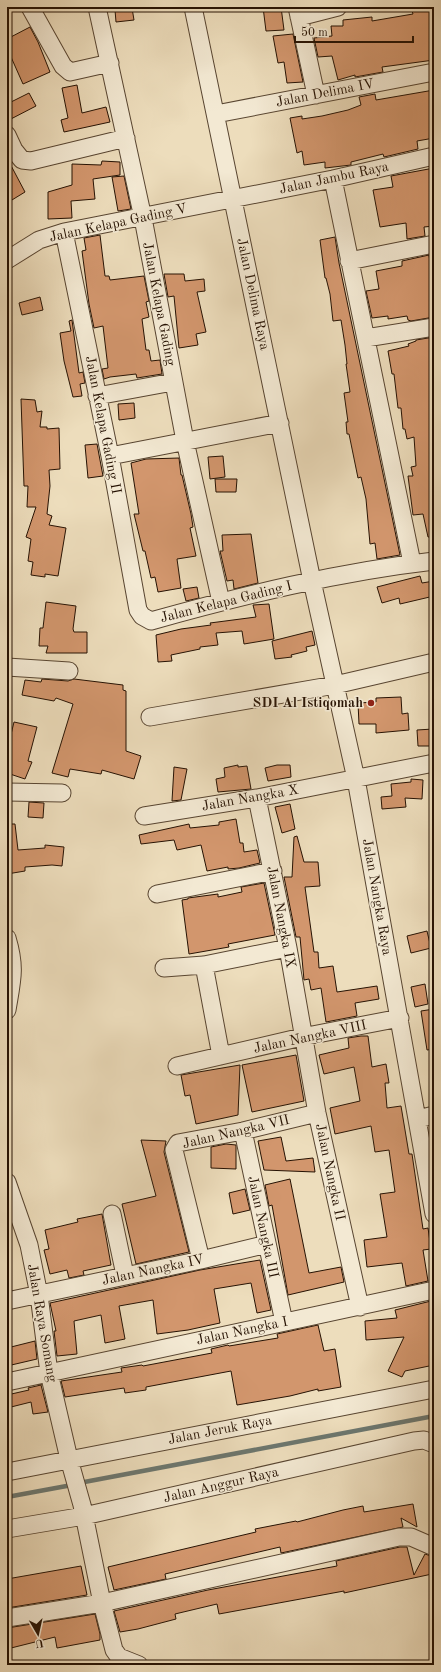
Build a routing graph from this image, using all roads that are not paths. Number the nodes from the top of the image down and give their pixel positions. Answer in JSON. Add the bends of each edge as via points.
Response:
{"nodes":[{"id":1,"x":30,"y":7,"type":"edge"},
{"id":2,"x":97,"y":7,"type":"edge"},
{"id":3,"x":193,"y":7,"type":"edge"},
{"id":4,"x":338,"y":7,"type":"edge"},
{"id":5,"x":298,"y":12,"type":"edge"},
{"id":6,"x":110,"y":63,"type":"junction"},
{"id":7,"x":434,"y":72,"type":"edge"},
{"id":8,"x":316,"y":95,"type":"junction"},
{"id":9,"x":216,"y":114,"type":"junction"},
{"id":10,"x":7,"y":135,"type":"edge"},
{"id":11,"x":126,"y":138,"type":"junction"},
{"id":12,"x":434,"y":156,"type":"edge"},
{"id":13,"x":333,"y":179,"type":"junction"},
{"id":14,"x":234,"y":199,"type":"junction"},
{"id":15,"x":143,"y":218,"type":"junction"},
{"id":16,"x":64,"y":232,"type":"junction"},
{"id":17,"x":434,"y":244,"type":"edge"},
{"id":18,"x":7,"y":260,"type":"edge"},
{"id":19,"x":349,"y":261,"type":"junction"},
{"id":20,"x":434,"y":326,"type":"edge"},
{"id":21,"x":366,"y":338,"type":"junction"},
{"id":22,"x":173,"y":382,"type":"junction"},
{"id":23,"x":97,"y":396,"type":"junction"},
{"id":24,"x":280,"y":423,"type":"junction"},
{"id":25,"x":185,"y":441,"type":"junction"},
{"id":26,"x":110,"y":456,"type":"junction"},
{"id":27,"x":434,"y":561,"type":"edge"},
{"id":28,"x":412,"y":564,"type":"junction"},
{"id":29,"x":312,"y":581,"type":"junction"},
{"id":30,"x":221,"y":602,"type":"junction"},
{"id":31,"x":142,"y":616,"type":"joint"},
{"id":32,"x":434,"y":662,"type":"edge"},
{"id":33,"x":7,"y":666,"type":"edge"},
{"id":34,"x":69,"y":671,"type":"dead end"},
{"id":35,"x":335,"y":685,"type":"junction"},
{"id":36,"x":150,"y":717,"type":"dead end"},
{"id":37,"x":434,"y":763,"type":"edge"},
{"id":38,"x":356,"y":779,"type":"junction"},
{"id":39,"x":7,"y":792,"type":"edge"},
{"id":40,"x":62,"y":793,"type":"dead end"},
{"id":41,"x":257,"y":798,"type":"junction"},
{"id":42,"x":144,"y":816,"type":"dead end"},
{"id":43,"x":273,"y":871,"type":"junction"},
{"id":44,"x":157,"y":894,"type":"dead end"},
{"id":45,"x":7,"y":938,"type":"edge"},
{"id":46,"x":288,"y":948,"type":"junction"},
{"id":47,"x":204,"y":964,"type":"junction"},
{"id":48,"x":164,"y":968,"type":"dead end"},
{"id":49,"x":7,"y":1010,"type":"edge"},
{"id":50,"x":400,"y":1018,"type":"junction"},
{"id":51,"x":302,"y":1037,"type":"junction"},
{"id":52,"x":221,"y":1056,"type":"junction"},
{"id":53,"x":177,"y":1066,"type":"dead end"},
{"id":54,"x":317,"y":1113,"type":"junction"},
{"id":55,"x":426,"y":1117,"type":"edge"},
{"id":56,"x":243,"y":1131,"type":"junction"},
{"id":57,"x":7,"y":1182,"type":"edge"},
{"id":58,"x":112,"y":1214,"type":"dead end"},
{"id":59,"x":434,"y":1214,"type":"edge"},
{"id":60,"x":267,"y":1244,"type":"junction"},
{"id":61,"x":200,"y":1260,"type":"junction"},
{"id":62,"x":124,"y":1275,"type":"junction"},
{"id":63,"x":434,"y":1290,"type":"edge"},
{"id":64,"x":39,"y":1295,"type":"junction"},
{"id":65,"x":7,"y":1301,"type":"edge"},
{"id":66,"x":360,"y":1307,"type":"junction"},
{"id":67,"x":284,"y":1322,"type":"junction"},
{"id":68,"x":49,"y":1373,"type":"junction"},
{"id":69,"x":7,"y":1382,"type":"edge"},
{"id":70,"x":434,"y":1389,"type":"edge"},
{"id":71,"x":434,"y":1444,"type":"edge"},
{"id":72,"x":71,"y":1462,"type":"junction"},
{"id":73,"x":7,"y":1472,"type":"edge"},
{"id":74,"x":83,"y":1511,"type":"junction"},
{"id":75,"x":7,"y":1530,"type":"edge"},
{"id":76,"x":434,"y":1547,"type":"edge"},
{"id":77,"x":102,"y":1603,"type":"junction"},
{"id":78,"x":7,"y":1618,"type":"edge"},
{"id":79,"x":139,"y":1665,"type":"edge"}],
"edges":[{"from":1,"to":6,"type":"street","via":[[63,66],[70,72]]},
{"from":2,"to":6,"type":"street","name":"Jalan Kelapa Gading"},
{"from":3,"to":9,"type":"street","name":"Jalan Delima Raya"},
{"from":4,"to":5,"type":"street"},
{"from":5,"to":8,"type":"street"},
{"from":6,"to":11,"type":"street","name":"Jalan Kelapa Gading"},
{"from":7,"to":8,"type":"street","name":"Jalan Delima IV"},
{"from":8,"to":9,"type":"street","name":"Jalan Delima IV"},
{"from":9,"to":14,"type":"street","name":"Jalan Delima Raya"},
{"from":10,"to":11,"type":"street","via":[[22,160],[31,161]]},
{"from":11,"to":15,"type":"street","name":"Jalan Kelapa Gading"},
{"from":12,"to":13,"type":"street","name":"Jalan Jambu Raya"},
{"from":13,"to":14,"type":"street","name":"Jalan Jambu Raya"},
{"from":13,"to":19,"type":"street"},
{"from":14,"to":15,"type":"street","name":"Jalan Kelapa Gading V"},
{"from":14,"to":24,"type":"street","name":"Jalan Delima Raya"},
{"from":15,"to":16,"type":"street","name":"Jalan Kelapa Gading V"},
{"from":15,"to":22,"type":"street","name":"Jalan Kelapa Gading"},
{"from":16,"to":18,"type":"street","name":"Jalan Kelapa Gading V","via":[[38,240]]},
{"from":16,"to":23,"type":"street","name":"Jalan Kelapa Gading II"},
{"from":17,"to":19,"type":"street"},
{"from":19,"to":21,"type":"street"},
{"from":20,"to":21,"type":"street"},
{"from":21,"to":28,"type":"street"},
{"from":22,"to":23,"type":"street"},
{"from":22,"to":25,"type":"street","name":"Jalan Kelapa Gading"},
{"from":23,"to":26,"type":"street","name":"Jalan Kelapa Gading II"},
{"from":24,"to":25,"type":"street"},
{"from":24,"to":29,"type":"street","name":"Jalan Delima Raya"},
{"from":25,"to":26,"type":"street"},
{"from":25,"to":30,"type":"street","name":"Jalan Kelapa Gading"},
{"from":26,"to":31,"type":"street","name":"Jalan Kelapa Gading II","via":[[138,610]]},
{"from":27,"to":28,"type":"street","name":"Jalan Kelapa Gading I"},
{"from":28,"to":29,"type":"street","name":"Jalan Kelapa Gading I"},
{"from":29,"to":30,"type":"street","name":"Jalan Kelapa Gading I"},
{"from":29,"to":35,"type":"street","name":"Jalan Nangka Raya"},
{"from":30,"to":31,"type":"street","name":"Jalan Kelapa Gading I","via":[[151,621]]},
{"from":32,"to":35,"type":"street"},
{"from":33,"to":34,"type":"street"},
{"from":35,"to":36,"type":"street"},
{"from":35,"to":38,"type":"street","name":"Jalan Nangka Raya"},
{"from":37,"to":38,"type":"street","name":"Jalan Nangka X"},
{"from":38,"to":41,"type":"street","name":"Jalan Nangka X"},
{"from":38,"to":50,"type":"street","name":"Jalan Nangka Raya"},
{"from":39,"to":40,"type":"street"},
{"from":41,"to":42,"type":"street","name":"Jalan Nangka X"},
{"from":41,"to":43,"type":"street","name":"Jalan Nangka IX"},
{"from":43,"to":44,"type":"street"},
{"from":43,"to":46,"type":"street","name":"Jalan Nangka IX"},
{"from":45,"to":49,"type":"street","via":[[13,967]]},
{"from":46,"to":47,"type":"street"},
{"from":46,"to":51,"type":"street","name":"Jalan Nangka IX"},
{"from":47,"to":48,"type":"street"},
{"from":47,"to":52,"type":"street"},
{"from":50,"to":51,"type":"street","name":"Jalan Nangka VIII"},
{"from":50,"to":55,"type":"street","name":"Jalan Nangka Raya"},
{"from":51,"to":52,"type":"street","name":"Jalan Nangka VIII"},
{"from":51,"to":54,"type":"street","name":"Jalan Nangka II"},
{"from":52,"to":53,"type":"street","name":"Jalan Nangka VIII"},
{"from":54,"to":56,"type":"street","name":"Jalan Nangka VII"},
{"from":54,"to":66,"type":"street","name":"Jalan Nangka II"},
{"from":55,"to":59,"type":"street","name":"Jalan Nangka Raya"},
{"from":56,"to":60,"type":"street","name":"Jalan Nangka III"},
{"from":56,"to":61,"type":"street","name":"Jalan Nangka VII","via":[[178,1143],[175,1146]]},
{"from":57,"to":64,"type":"street","name":"Jalan Raya Somang","via":[[28,1245]]},
{"from":58,"to":62,"type":"street"},
{"from":60,"to":61,"type":"street","name":"Jalan Nangka IV"},
{"from":60,"to":67,"type":"street","name":"Jalan Nangka III"},
{"from":61,"to":62,"type":"street","name":"Jalan Nangka IV"},
{"from":62,"to":64,"type":"street","name":"Jalan Nangka IV"},
{"from":63,"to":66,"type":"street","name":"Jalan Nangka I"},
{"from":64,"to":65,"type":"street","name":"Jalan Nangka IV"},
{"from":64,"to":68,"type":"street","name":"Jalan Raya Somang"},
{"from":66,"to":67,"type":"street","name":"Jalan Nangka I"},
{"from":67,"to":68,"type":"street","name":"Jalan Nangka I"},
{"from":68,"to":69,"type":"street","name":"Jalan Nangka I"},
{"from":68,"to":72,"type":"street","name":"Jalan Raya Somang"},
{"from":70,"to":72,"type":"street","name":"Jalan Jeruk Raya"},
{"from":71,"to":74,"type":"street","name":"Jalan Anggur Raya","via":[[424,1440],[414,1441]]},
{"from":72,"to":73,"type":"street","name":"Jalan Jeruk Raya"},
{"from":72,"to":74,"type":"street","name":"Jalan Raya Somang"},
{"from":74,"to":75,"type":"street","name":"Jalan Anggur Raya"},
{"from":74,"to":77,"type":"street","name":"Jalan Raya Somang"},
{"from":76,"to":77,"type":"street","via":[[412,1537],[399,1537]]},
{"from":77,"to":78,"type":"street"},
{"from":77,"to":79,"type":"street","name":"Jalan Raya Somang","via":[[114,1650],[119,1657]]}]}
